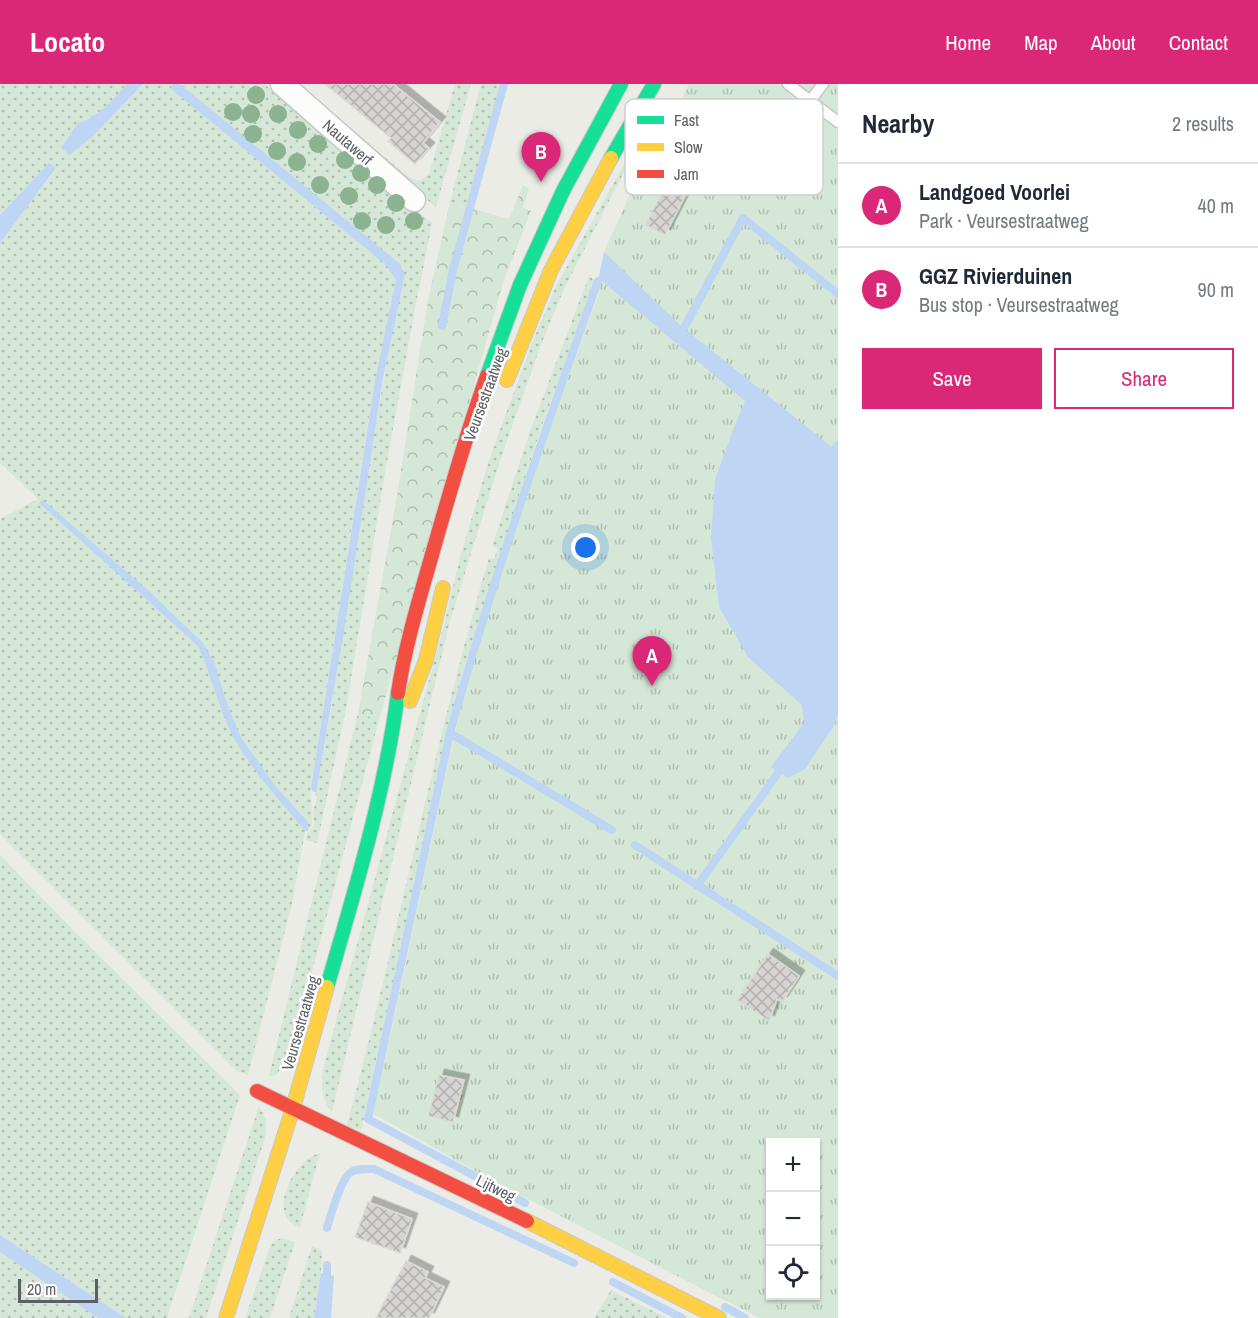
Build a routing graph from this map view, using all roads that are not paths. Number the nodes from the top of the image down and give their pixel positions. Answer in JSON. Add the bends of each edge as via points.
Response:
{"nodes":[{"id":1,"x":282,"y":84,"type":"edge"},
{"id":2,"x":621,"y":84,"type":"edge"},
{"id":3,"x":654,"y":84,"type":"edge"},
{"id":4,"x":788,"y":84,"type":"edge"},
{"id":5,"x":823,"y":84,"type":"edge"},
{"id":6,"x":645,"y":99,"type":"edge"},
{"id":7,"x":807,"y":99,"type":"edge"},
{"id":8,"x":812,"y":99,"type":"edge"},
{"id":9,"x":823,"y":111,"type":"edge"},
{"id":10,"x":838,"y":122,"type":"edge"},
{"id":11,"x":625,"y":134,"type":"edge"},
{"id":12,"x":414,"y":200,"type":"dead end"},
{"id":13,"x":501,"y":397,"type":"dead end"},
{"id":14,"x":446,"y":578,"type":"dead end"},
{"id":15,"x":393,"y":734,"type":"junction"},
{"id":16,"x":257,"y":1091,"type":"dead end"},
{"id":17,"x":293,"y":1108,"type":"junction"},
{"id":18,"x":226,"y":1318,"type":"edge"},
{"id":19,"x":719,"y":1318,"type":"edge"}],
"edges":[{"from":1,"to":12,"type":"street","name":"Nautawerf"},
{"from":2,"to":15,"type":"main road","name":"Veursestraatweg","via":[[563,191],[520,285],[466,434],[401,674]]},
{"from":3,"to":6,"type":"main road","name":"Veursestraatweg"},
{"from":4,"to":7,"type":"lane"},
{"from":5,"to":8,"type":"lane"},
{"from":9,"to":10,"type":"lane"},
{"from":11,"to":13,"type":"main road","name":"Veursestraatweg","via":[[551,270]]},
{"from":14,"to":15,"type":"main road","name":"Veursestraatweg","via":[[421,681]]},
{"from":15,"to":17,"type":"main road","name":"Veursestraatweg","via":[[356,886]]},
{"from":16,"to":17,"type":"main road","name":"Lijtweg"},
{"from":17,"to":18,"type":"main road","name":"Veursestraatweg"},
{"from":17,"to":19,"type":"main road","name":"Lijtweg"}]}
